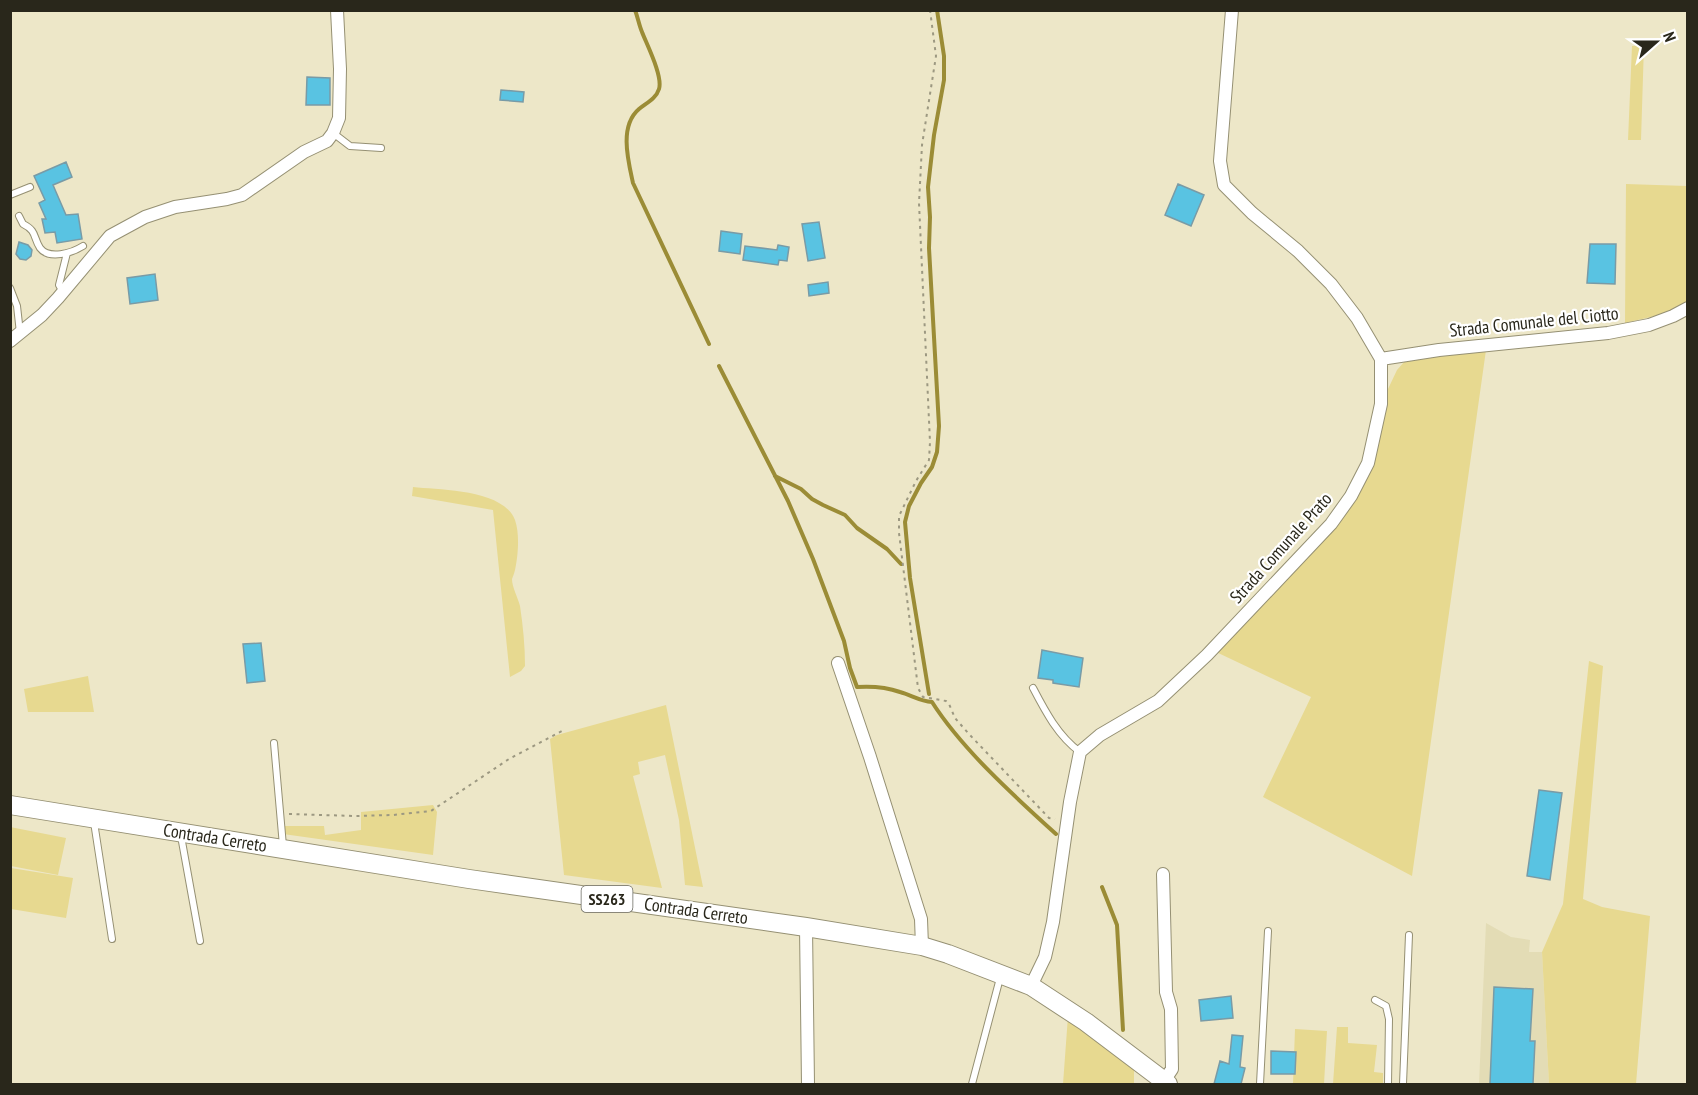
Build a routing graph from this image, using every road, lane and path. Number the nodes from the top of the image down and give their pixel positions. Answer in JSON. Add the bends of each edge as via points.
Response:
{"nodes":[{"id":1,"x":337,"y":10,"type":"edge"},
{"id":2,"x":930,"y":10,"type":"edge"},
{"id":3,"x":1232,"y":10,"type":"edge"},
{"id":4,"x":333,"y":133,"type":"junction"},
{"id":5,"x":381,"y":148,"type":"dead end"},
{"id":6,"x":30,"y":187,"type":"dead end"},
{"id":7,"x":10,"y":195,"type":"edge"},
{"id":8,"x":19,"y":216,"type":"dead end"},
{"id":9,"x":83,"y":246,"type":"dead end"},
{"id":10,"x":67,"y":253,"type":"junction"},
{"id":11,"x":10,"y":288,"type":"edge"},
{"id":12,"x":63,"y":292,"type":"junction"},
{"id":13,"x":1688,"y":308,"type":"edge"},
{"id":14,"x":15,"y":337,"type":"edge"},
{"id":15,"x":1380,"y":359,"type":"junction"},
{"id":16,"x":838,"y":663,"type":"dead end"},
{"id":17,"x":1033,"y":688,"type":"dead end"},
{"id":18,"x":562,"y":731,"type":"dead end"},
{"id":19,"x":274,"y":743,"type":"dead end"},
{"id":20,"x":1080,"y":752,"type":"junction"},
{"id":21,"x":10,"y":805,"type":"edge"},
{"id":22,"x":280,"y":814,"type":"junction"},
{"id":23,"x":93,"y":819,"type":"junction"},
{"id":24,"x":1068,"y":823,"type":"junction"},
{"id":25,"x":181,"y":833,"type":"junction"},
{"id":26,"x":283,"y":849,"type":"junction"},
{"id":27,"x":1163,"y":874,"type":"dead end"},
{"id":28,"x":806,"y":927,"type":"junction"},
{"id":29,"x":1268,"y":931,"type":"dead end"},
{"id":30,"x":1409,"y":935,"type":"dead end"},
{"id":31,"x":112,"y":939,"type":"dead end"},
{"id":32,"x":200,"y":941,"type":"dead end"},
{"id":33,"x":922,"y":946,"type":"junction"},
{"id":34,"x":1001,"y":975,"type":"junction"},
{"id":35,"x":1030,"y":986,"type":"junction"},
{"id":36,"x":1375,"y":1000,"type":"dead end"},
{"id":37,"x":1166,"y":1083,"type":"edge"},
{"id":38,"x":808,"y":1084,"type":"edge"},
{"id":39,"x":972,"y":1084,"type":"edge"},
{"id":40,"x":1260,"y":1084,"type":"edge"},
{"id":41,"x":1388,"y":1084,"type":"edge"},
{"id":42,"x":1403,"y":1084,"type":"edge"}],
"edges":[{"from":1,"to":4,"type":"street","via":[[339,118]]},
{"from":2,"to":24,"type":"path","via":[[936,56],[922,145],[919,203],[929,460],[899,516],[898,533],[918,688],[923,697],[946,701],[968,733],[1050,818]]},
{"from":3,"to":15,"type":"street","name":"Strada Comunale Prato","via":[[1220,161],[1224,185],[1331,284],[1357,318]]},
{"from":4,"to":5,"type":"lane","via":[[350,146]]},
{"from":4,"to":12,"type":"street","via":[[327,141],[304,152],[242,195],[175,207],[145,217],[110,236]]},
{"from":6,"to":7,"type":"lane"},
{"from":8,"to":10,"type":"lane","via":[[31,228],[41,249]]},
{"from":9,"to":10,"type":"lane"},
{"from":10,"to":12,"type":"lane","via":[[59,285]]},
{"from":11,"to":14,"type":"lane","via":[[17,306]]},
{"from":12,"to":14,"type":"street"},
{"from":13,"to":15,"type":"street","name":"Strada Comunale del Ciotto","via":[[1649,325],[1608,333]]},
{"from":15,"to":20,"type":"street","name":"Strada Comunale Prato","via":[[1381,404],[1368,463],[1331,524],[1158,701],[1100,735]]},
{"from":16,"to":33,"type":"street","via":[[921,919]]},
{"from":17,"to":20,"type":"lane","via":[[1049,718]]},
{"from":18,"to":22,"type":"path","via":[[509,759],[431,811],[365,816]]},
{"from":19,"to":22,"type":"lane"},
{"from":20,"to":24,"type":"street"},
{"from":21,"to":23,"type":"main road","name":"Contrada Cerreto","number":"SS263"},
{"from":22,"to":26,"type":"lane"},
{"from":23,"to":25,"type":"main road","name":"Contrada Cerreto","number":"SS263"},
{"from":23,"to":31,"type":"lane"},
{"from":24,"to":35,"type":"street","via":[[1045,957]]},
{"from":25,"to":26,"type":"main road","name":"Contrada Cerreto","number":"SS263"},
{"from":25,"to":32,"type":"lane"},
{"from":26,"to":28,"type":"main road","name":"Contrada Cerreto","number":"SS263"},
{"from":27,"to":37,"type":"street","via":[[1172,1069]]},
{"from":28,"to":33,"type":"main road","name":"Contrada Cerreto","number":"SS263"},
{"from":28,"to":38,"type":"street"},
{"from":29,"to":40,"type":"lane"},
{"from":30,"to":42,"type":"lane"},
{"from":33,"to":34,"type":"main road","name":"Contrada Cerreto","number":"SS263"},
{"from":34,"to":35,"type":"main road","name":"Contrada Cerreto","number":"SS263"},
{"from":34,"to":39,"type":"lane"},
{"from":35,"to":37,"type":"main road","name":"Contrada Cerreto","number":"SS263","via":[[1086,1022]]},
{"from":36,"to":41,"type":"lane","via":[[1386,1006],[1389,1019]]}]}
